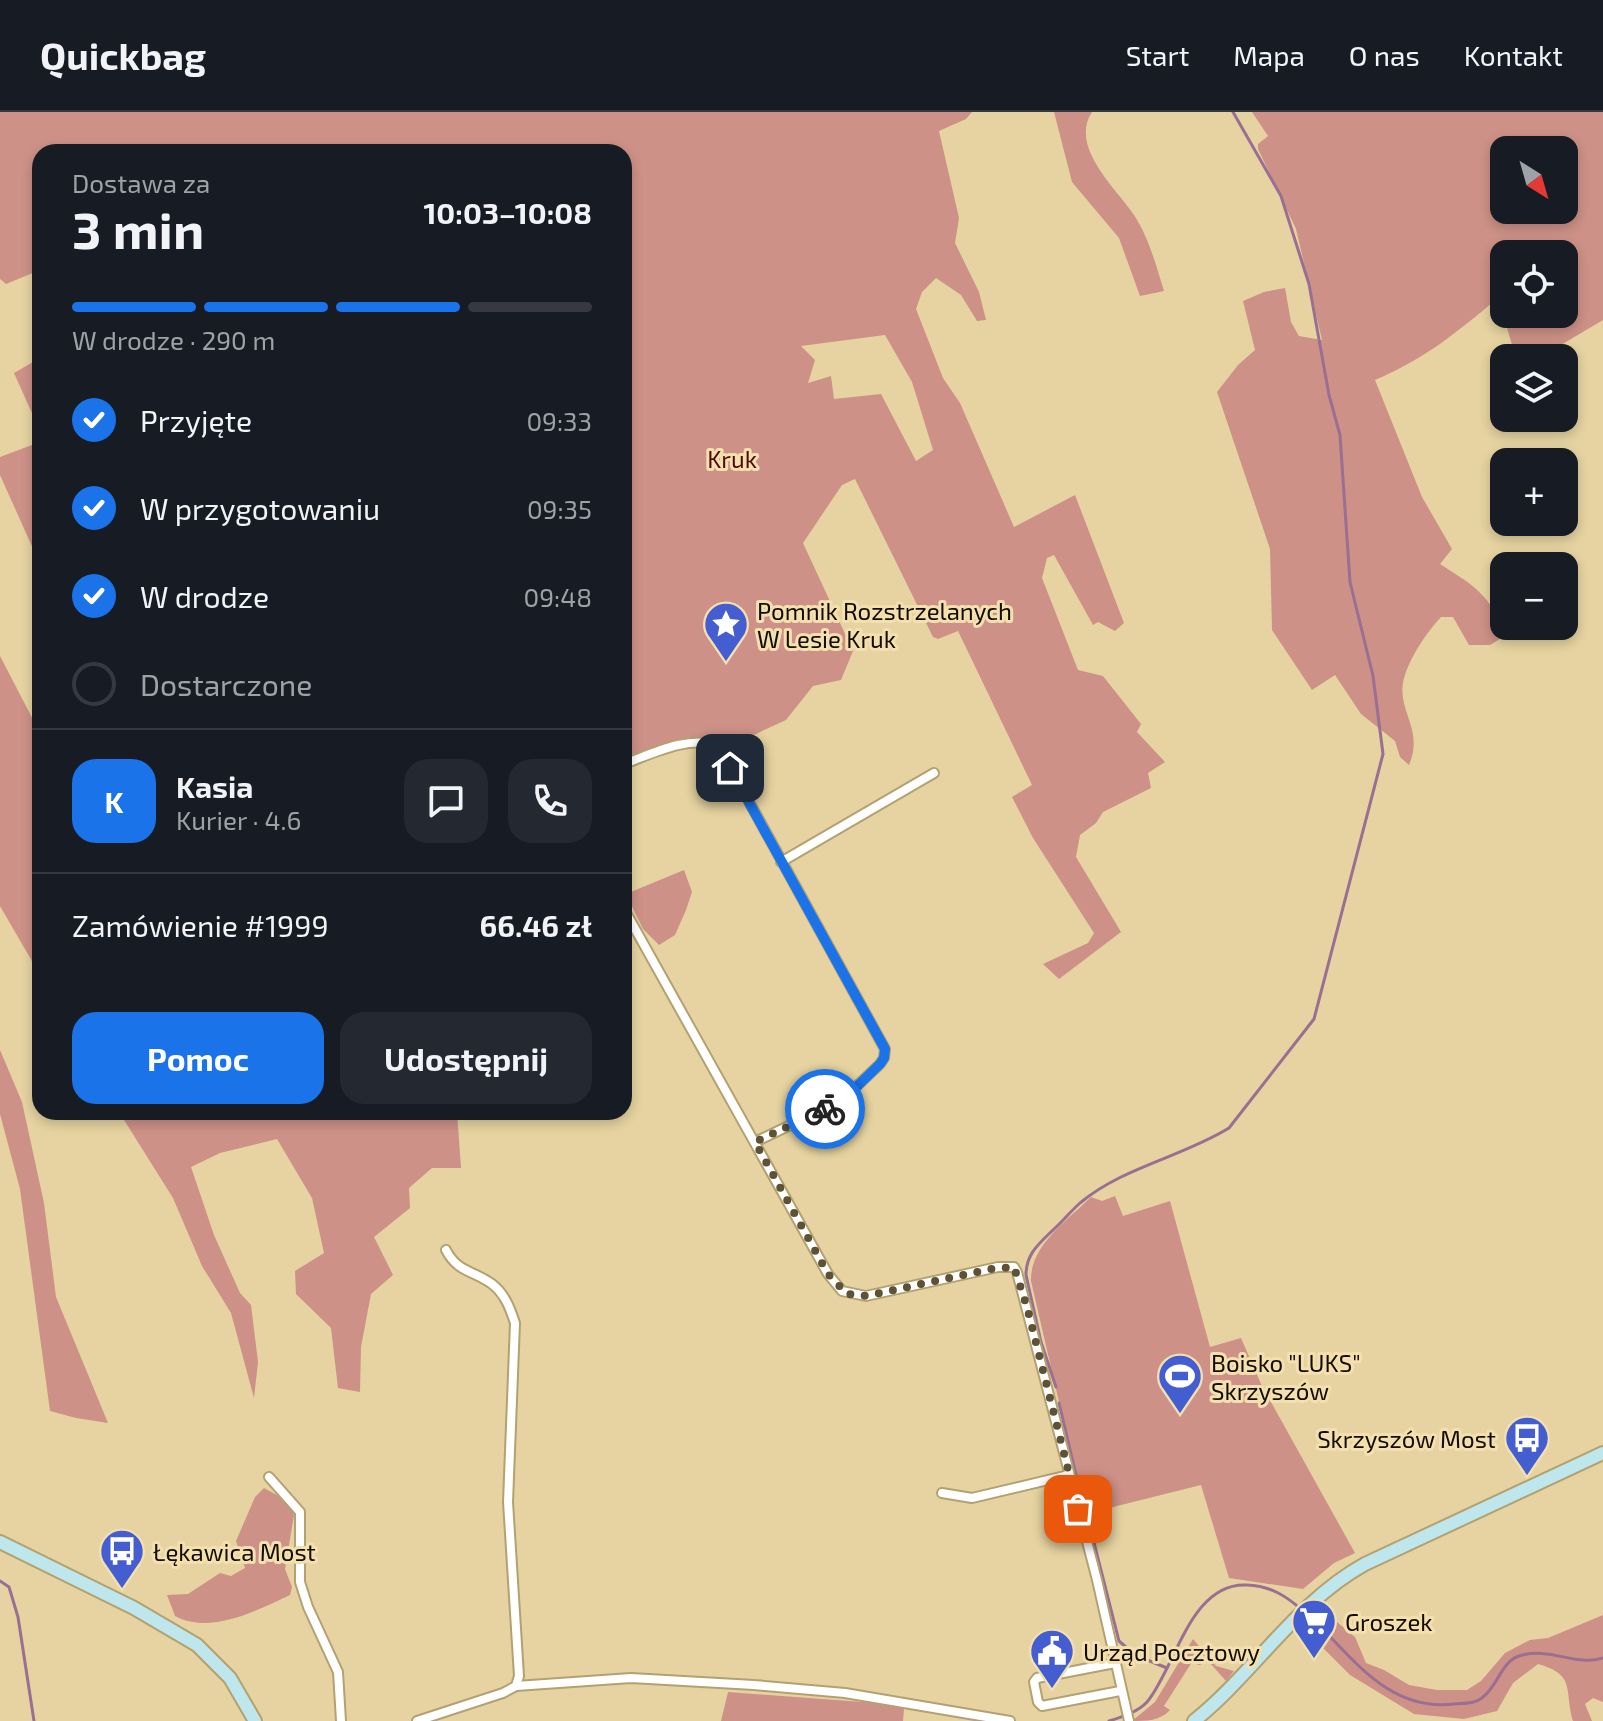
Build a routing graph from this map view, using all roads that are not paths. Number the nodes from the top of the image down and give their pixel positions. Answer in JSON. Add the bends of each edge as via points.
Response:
{"nodes":[{"id":1,"x":632,"y":761,"type":"edge"},
{"id":2,"x":934,"y":773,"type":"dead end"},
{"id":3,"x":781,"y":862,"type":"junction"},
{"id":4,"x":632,"y":923,"type":"edge"},
{"id":5,"x":755,"y":1142,"type":"junction"},
{"id":6,"x":446,"y":1250,"type":"dead end"},
{"id":7,"x":1603,"y":1453,"type":"edge"},
{"id":8,"x":1069,"y":1475,"type":"junction"},
{"id":9,"x":269,"y":1477,"type":"dead end"},
{"id":10,"x":942,"y":1493,"type":"dead end"},
{"id":11,"x":0,"y":1542,"type":"edge"},
{"id":12,"x":1115,"y":1663,"type":"junction"},
{"id":13,"x":516,"y":1686,"type":"junction"},
{"id":14,"x":1120,"y":1691,"type":"junction"},
{"id":15,"x":255,"y":1721,"type":"edge"},
{"id":16,"x":341,"y":1721,"type":"edge"},
{"id":17,"x":417,"y":1721,"type":"edge"},
{"id":18,"x":1010,"y":1721,"type":"edge"},
{"id":19,"x":1129,"y":1721,"type":"edge"},
{"id":20,"x":1194,"y":1721,"type":"edge"}],
"edges":[{"from":1,"to":3,"type":"street","via":[[695,742],[718,745]]},
{"from":2,"to":3,"type":"street"},
{"from":3,"to":5,"type":"street","via":[[885,1053],[841,1101]]},
{"from":4,"to":5,"type":"street"},
{"from":5,"to":8,"type":"street","via":[[828,1274],[847,1294],[866,1296],[1014,1267]]},
{"from":6,"to":13,"type":"street","via":[[457,1266],[494,1286],[515,1323],[508,1502]]},
{"from":7,"to":20,"type":"street","via":[[1365,1564],[1332,1585]]},
{"from":8,"to":10,"type":"street","via":[[972,1498]]},
{"from":8,"to":12,"type":"street"},
{"from":9,"to":16,"type":"street","via":[[300,1512],[300,1582],[338,1672]]},
{"from":11,"to":15,"type":"street","via":[[197,1645],[221,1666]]},
{"from":12,"to":14,"type":"street"},
{"from":12,"to":14,"type":"street","via":[[1034,1682],[1042,1706]]},
{"from":13,"to":17,"type":"street"},
{"from":13,"to":18,"type":"street","via":[[631,1678],[754,1685],[845,1693]]},
{"from":14,"to":19,"type":"street"}]}
